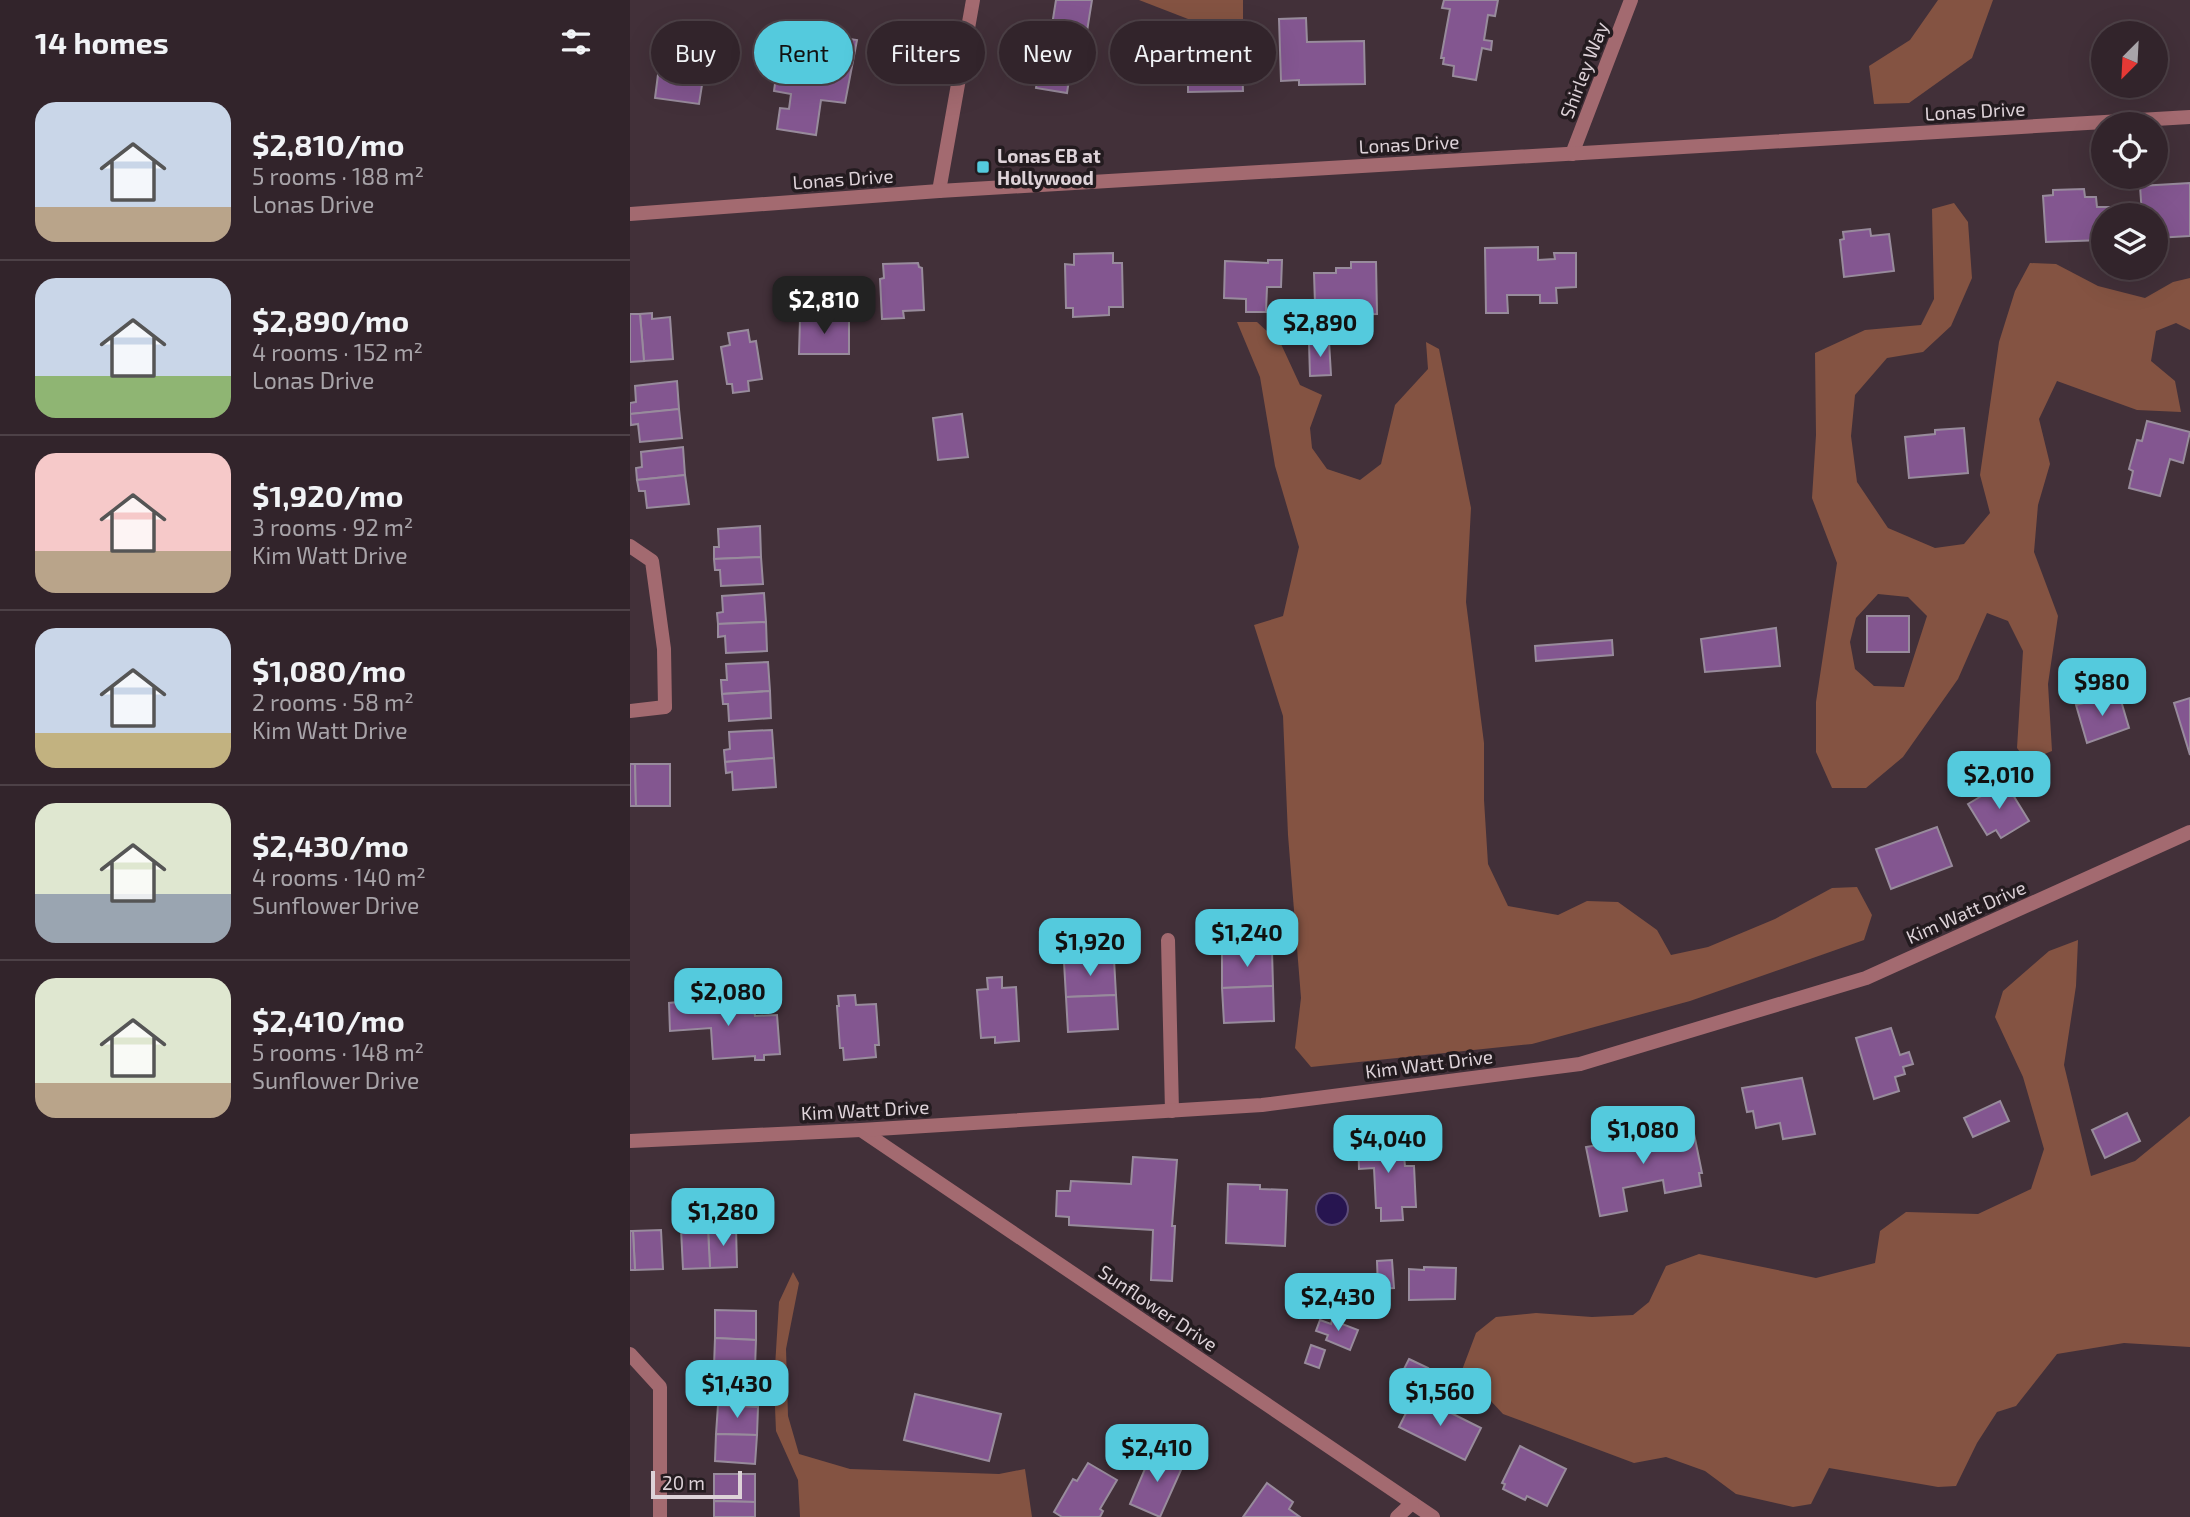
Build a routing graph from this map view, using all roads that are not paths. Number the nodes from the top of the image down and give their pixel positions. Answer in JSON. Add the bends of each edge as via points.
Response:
{"nodes":[{"id":1,"x":973,"y":0,"type":"edge"},
{"id":2,"x":1631,"y":0,"type":"edge"},
{"id":3,"x":2190,"y":117,"type":"edge"},
{"id":4,"x":1572,"y":154,"type":"junction"},
{"id":5,"x":939,"y":191,"type":"junction"},
{"id":6,"x":630,"y":214,"type":"edge"},
{"id":7,"x":630,"y":546,"type":"edge"},
{"id":8,"x":630,"y":711,"type":"edge"},
{"id":9,"x":2190,"y":832,"type":"edge"},
{"id":10,"x":1168,"y":940,"type":"dead end"},
{"id":11,"x":1172,"y":1111,"type":"junction"},
{"id":12,"x":861,"y":1130,"type":"junction"},
{"id":13,"x":630,"y":1141,"type":"edge"},
{"id":14,"x":630,"y":1354,"type":"edge"},
{"id":15,"x":1412,"y":1503,"type":"junction"},
{"id":16,"x":660,"y":1517,"type":"edge"},
{"id":17,"x":1398,"y":1517,"type":"edge"},
{"id":18,"x":1433,"y":1517,"type":"edge"}],
"edges":[{"from":1,"to":5,"type":"street"},
{"from":2,"to":4,"type":"street","name":"Shirley Way"},
{"from":3,"to":4,"type":"street","name":"Lonas Drive"},
{"from":4,"to":5,"type":"street","name":"Lonas Drive"},
{"from":5,"to":6,"type":"street","name":"Lonas Drive"},
{"from":7,"to":8,"type":"street","via":[[652,561],[664,649],[665,707]]},
{"from":9,"to":11,"type":"street","name":"Kim Watt Drive","via":[[1866,978],[1580,1064],[1262,1105]]},
{"from":10,"to":11,"type":"street"},
{"from":11,"to":12,"type":"street","name":"Kim Watt Drive"},
{"from":12,"to":13,"type":"street","name":"Kim Watt Drive"},
{"from":12,"to":15,"type":"street","name":"Sunflower Drive"},
{"from":14,"to":16,"type":"street","via":[[660,1387]]},
{"from":15,"to":17,"type":"street"},
{"from":15,"to":18,"type":"street","name":"Sunflower Drive"}]}
